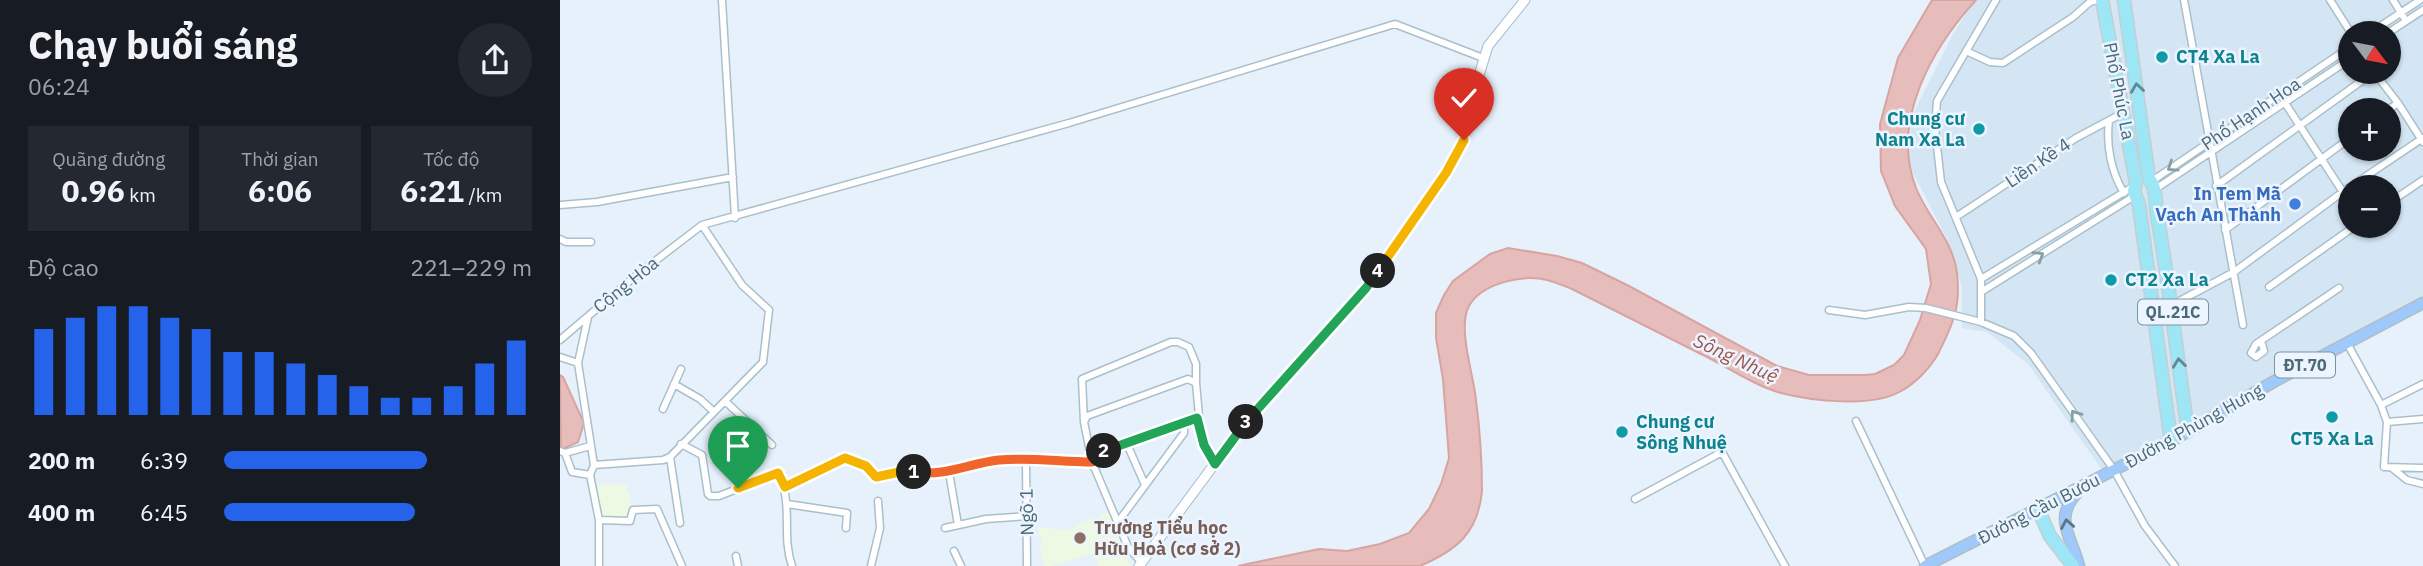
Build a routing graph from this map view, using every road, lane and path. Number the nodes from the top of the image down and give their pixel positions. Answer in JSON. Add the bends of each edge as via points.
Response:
{"nodes":[{"id":1,"x":722,"y":0,"type":"edge"},
{"id":2,"x":1524,"y":0,"type":"edge"},
{"id":3,"x":1996,"y":0,"type":"edge"},
{"id":4,"x":2100,"y":0,"type":"edge"},
{"id":5,"x":2124,"y":0,"type":"edge"},
{"id":6,"x":2184,"y":0,"type":"edge"},
{"id":7,"x":2330,"y":0,"type":"edge"},
{"id":8,"x":2392,"y":0,"type":"edge"},
{"id":9,"x":2420,"y":0,"type":"edge"},
{"id":10,"x":2411,"y":2,"type":"edge"},
{"id":11,"x":2421,"y":12,"type":"edge"},
{"id":12,"x":2401,"y":13,"type":"junction"},
{"id":13,"x":2343,"y":21,"type":"edge"},
{"id":14,"x":2389,"y":21,"type":"edge"},
{"id":15,"x":2406,"y":21,"type":"junction"},
{"id":16,"x":2401,"y":24,"type":"edge"},
{"id":17,"x":1966,"y":51,"type":"junction"},
{"id":18,"x":2338,"y":55,"type":"edge"},
{"id":19,"x":1483,"y":58,"type":"junction"},
{"id":20,"x":2338,"y":67,"type":"edge"},
{"id":21,"x":2357,"y":84,"type":"edge"},
{"id":22,"x":2383,"y":84,"type":"edge"},
{"id":23,"x":2394,"y":98,"type":"edge"},
{"id":24,"x":2285,"y":103,"type":"junction"},
{"id":25,"x":2401,"y":108,"type":"edge"},
{"id":26,"x":2123,"y":113,"type":"junction"},
{"id":27,"x":2109,"y":121,"type":"junction"},
{"id":28,"x":2298,"y":125,"type":"junction"},
{"id":29,"x":2422,"y":140,"type":"edge"},
{"id":30,"x":2211,"y":141,"type":"junction"},
{"id":31,"x":2338,"y":147,"type":"edge"},
{"id":32,"x":2211,"y":152,"type":"junction"},
{"id":33,"x":2322,"y":159,"type":"junction"},
{"id":34,"x":2368,"y":175,"type":"edge"},
{"id":35,"x":733,"y":177,"type":"junction"},
{"id":36,"x":2423,"y":180,"type":"edge"},
{"id":37,"x":2338,"y":182,"type":"edge"},
{"id":38,"x":2152,"y":186,"type":"junction"},
{"id":39,"x":2216,"y":186,"type":"junction"},
{"id":40,"x":2133,"y":191,"type":"junction"},
{"id":41,"x":2338,"y":195,"type":"edge"},
{"id":42,"x":2401,"y":195,"type":"edge"},
{"id":43,"x":560,"y":205,"type":"edge"},
{"id":44,"x":1956,"y":217,"type":"junction"},
{"id":45,"x":735,"y":218,"type":"junction"},
{"id":46,"x":702,"y":225,"type":"junction"},
{"id":47,"x":2225,"y":230,"type":"junction"},
{"id":48,"x":2338,"y":238,"type":"edge"},
{"id":49,"x":560,"y":239,"type":"edge"},
{"id":50,"x":591,"y":242,"type":"dead end"},
{"id":51,"x":2234,"y":272,"type":"junction"},
{"id":52,"x":1981,"y":279,"type":"junction"},
{"id":53,"x":2269,"y":287,"type":"dead end"},
{"id":54,"x":2339,"y":288,"type":"dead end"},
{"id":55,"x":1981,"y":292,"type":"junction"},
{"id":56,"x":2423,"y":303,"type":"edge"},
{"id":57,"x":2172,"y":304,"type":"junction"},
{"id":58,"x":1829,"y":310,"type":"dead end"},
{"id":59,"x":588,"y":317,"type":"junction"},
{"id":60,"x":1981,"y":322,"type":"junction"},
{"id":61,"x":2243,"y":325,"type":"dead end"},
{"id":62,"x":560,"y":340,"type":"edge"},
{"id":63,"x":2259,"y":342,"type":"dead end"},
{"id":64,"x":2347,"y":342,"type":"junction"},
{"id":65,"x":560,"y":357,"type":"edge"},
{"id":66,"x":578,"y":363,"type":"junction"},
{"id":67,"x":681,"y":369,"type":"dead end"},
{"id":68,"x":1196,"y":383,"type":"junction"},
{"id":69,"x":674,"y":384,"type":"junction"},
{"id":70,"x":2423,"y":384,"type":"edge"},
{"id":71,"x":726,"y":401,"type":"junction"},
{"id":72,"x":2381,"y":405,"type":"junction"},
{"id":73,"x":663,"y":410,"type":"dead end"},
{"id":74,"x":714,"y":412,"type":"junction"},
{"id":75,"x":1197,"y":418,"type":"junction"},
{"id":76,"x":2423,"y":419,"type":"edge"},
{"id":77,"x":1856,"y":421,"type":"dead end"},
{"id":78,"x":1084,"y":422,"type":"junction"},
{"id":79,"x":2387,"y":422,"type":"junction"},
{"id":80,"x":1184,"y":423,"type":"junction"},
{"id":81,"x":2188,"y":431,"type":"junction"},
{"id":82,"x":2171,"y":441,"type":"junction"},
{"id":83,"x":681,"y":444,"type":"junction"},
{"id":84,"x":1127,"y":444,"type":"junction"},
{"id":85,"x":772,"y":445,"type":"dead end"},
{"id":86,"x":590,"y":446,"type":"junction"},
{"id":87,"x":562,"y":452,"type":"edge"},
{"id":88,"x":670,"y":457,"type":"junction"},
{"id":89,"x":1091,"y":458,"type":"junction"},
{"id":90,"x":1026,"y":459,"type":"junction"},
{"id":91,"x":1215,"y":464,"type":"junction"},
{"id":92,"x":594,"y":465,"type":"junction"},
{"id":93,"x":2391,"y":468,"type":"junction"},
{"id":94,"x":2423,"y":468,"type":"edge"},
{"id":95,"x":2114,"y":470,"type":"junction"},
{"id":96,"x":949,"y":472,"type":"junction"},
{"id":97,"x":590,"y":475,"type":"junction"},
{"id":98,"x":2423,"y":484,"type":"edge"},
{"id":99,"x":1146,"y":485,"type":"junction"},
{"id":100,"x":2083,"y":486,"type":"junction"},
{"id":101,"x":785,"y":487,"type":"junction"},
{"id":102,"x":1635,"y":499,"type":"dead end"},
{"id":103,"x":878,"y":501,"type":"dead end"},
{"id":104,"x":788,"y":505,"type":"junction"},
{"id":105,"x":2038,"y":509,"type":"junction"},
{"id":106,"x":1027,"y":516,"type":"junction"},
{"id":107,"x":599,"y":520,"type":"junction"},
{"id":108,"x":1118,"y":522,"type":"junction"},
{"id":109,"x":680,"y":523,"type":"dead end"},
{"id":110,"x":958,"y":526,"type":"junction"},
{"id":111,"x":846,"y":528,"type":"dead end"},
{"id":112,"x":945,"y":528,"type":"dead end"},
{"id":113,"x":954,"y":551,"type":"dead end"},
{"id":114,"x":736,"y":556,"type":"dead end"},
{"id":115,"x":959,"y":563,"type":"edge"},
{"id":116,"x":1140,"y":564,"type":"edge"},
{"id":117,"x":599,"y":566,"type":"edge"},
{"id":118,"x":682,"y":566,"type":"edge"},
{"id":119,"x":738,"y":566,"type":"edge"},
{"id":120,"x":792,"y":566,"type":"edge"},
{"id":121,"x":871,"y":566,"type":"edge"},
{"id":122,"x":949,"y":566,"type":"edge"},
{"id":123,"x":1027,"y":566,"type":"edge"},
{"id":124,"x":1785,"y":566,"type":"edge"},
{"id":125,"x":1926,"y":566,"type":"edge"},
{"id":126,"x":2073,"y":566,"type":"edge"},
{"id":127,"x":2079,"y":566,"type":"edge"},
{"id":128,"x":2175,"y":566,"type":"edge"}],
"edges":[{"from":1,"to":35,"type":"street"},
{"from":2,"to":19,"type":"street"},
{"from":3,"to":17,"type":"street"},
{"from":4,"to":17,"type":"street","via":[[2090,2],[2003,63]]},
{"from":4,"to":26,"type":"highway","name":"Phố Phúc La","number":"QL.21C"},
{"from":38,"to":5,"type":"highway","name":"Phố Phúc La","number":"QL.21C","one_way":true},
{"from":6,"to":30,"type":"street"},
{"from":7,"to":13,"type":"street"},
{"from":8,"to":12,"type":"street"},
{"from":9,"to":10,"type":"street"},
{"from":10,"to":11,"type":"street"},
{"from":10,"to":12,"type":"street"},
{"from":11,"to":15,"type":"street"},
{"from":12,"to":14,"type":"street"},
{"from":12,"to":15,"type":"street"},
{"from":15,"to":16,"type":"street"},
{"from":17,"to":44,"type":"street","via":[[1937,101],[1935,128],[1941,182]]},
{"from":18,"to":30,"type":"street","name":"Phố Hạnh Hoa"},
{"from":19,"to":45,"type":"street","via":[[1395,24]]},
{"from":19,"to":91,"type":"street","via":[[1464,140],[1446,173],[1366,288],[1253,412]]},
{"from":20,"to":24,"type":"street","name":"Phố Hạnh Hoa"},
{"from":21,"to":28,"type":"street"},
{"from":22,"to":23,"type":"street"},
{"from":24,"to":28,"type":"street"},
{"from":24,"to":32,"type":"street","name":"Phố Hạnh Hoa"},
{"from":25,"to":29,"type":"street"},
{"from":26,"to":27,"type":"street","name":"Liền Kề 4"},
{"from":26,"to":40,"type":"highway","name":"Phố Phúc La","number":"QL.21C"},
{"from":27,"to":40,"type":"street","via":[[2115,177]]},
{"from":27,"to":44,"type":"street","name":"Liền Kề 4"},
{"from":28,"to":33,"type":"street"},
{"from":28,"to":39,"type":"street"},
{"from":29,"to":34,"type":"street"},
{"from":30,"to":32,"type":"street"},
{"from":30,"to":38,"type":"street","name":"Phố Hạnh Hoa","one_way":true},
{"from":31,"to":33,"type":"street"},
{"from":32,"to":38,"type":"street","name":"Phố Hạnh Hoa"},
{"from":32,"to":39,"type":"street"},
{"from":33,"to":37,"type":"street"},
{"from":33,"to":47,"type":"street"},
{"from":35,"to":43,"type":"street"},
{"from":35,"to":45,"type":"street"},
{"from":36,"to":42,"type":"street"},
{"from":38,"to":40,"type":"highway","via":[[2142,178]]},
{"from":38,"to":40,"type":"highway","via":[[2148,198]]},
{"from":38,"to":57,"type":"highway","name":"Phố Phúc La","number":"QL.21C"},
{"from":39,"to":47,"type":"street"},
{"from":40,"to":52,"type":"street"},
{"from":55,"to":40,"type":"street","one_way":true},
{"from":40,"to":82,"type":"highway","name":"Phố Phúc La","number":"QL.21C"},
{"from":41,"to":51,"type":"street"},
{"from":44,"to":52,"type":"street"},
{"from":45,"to":46,"type":"street"},
{"from":46,"to":59,"type":"street","name":"Cộng Hòa"},
{"from":46,"to":71,"type":"street","via":[[742,285],[769,310],[763,362]]},
{"from":47,"to":51,"type":"street"},
{"from":48,"to":53,"type":"street"},
{"from":49,"to":50,"type":"street"},
{"from":51,"to":57,"type":"street"},
{"from":51,"to":61,"type":"street"},
{"from":52,"to":55,"type":"street"},
{"from":54,"to":63,"type":"street"},
{"from":55,"to":60,"type":"street"},
{"from":56,"to":64,"type":"main road","name":"Đường Phùng Hưng","number":"ĐT.70"},
{"from":81,"to":57,"type":"highway","name":"Phố Phúc La","number":"QL.21C","one_way":true},
{"from":58,"to":60,"type":"street","via":[[1865,315],[1926,308]]},
{"from":59,"to":62,"type":"street"},
{"from":59,"to":66,"type":"street","name":"Cộng Hòa"},
{"from":95,"to":60,"type":"street","one_way":true,"via":[[2031,353],[2014,336]]},
{"from":64,"to":72,"type":"street"},
{"from":64,"to":81,"type":"main road","name":"Đường Phùng Hưng","number":"ĐT.70"},
{"from":65,"to":66,"type":"street"},
{"from":66,"to":86,"type":"street","name":"Cộng Hòa"},
{"from":67,"to":69,"type":"street"},
{"from":68,"to":75,"type":"street"},
{"from":68,"to":78,"type":"street","via":[[1188,379],[1090,414]]},
{"from":68,"to":78,"type":"street","via":[[1196,364],[1189,346],[1171,342],[1082,379]]},
{"from":69,"to":73,"type":"street"},
{"from":69,"to":74,"type":"street"},
{"from":70,"to":72,"type":"street"},
{"from":71,"to":74,"type":"street"},
{"from":71,"to":85,"type":"street"},
{"from":72,"to":79,"type":"street"},
{"from":74,"to":83,"type":"street"},
{"from":75,"to":80,"type":"street"},
{"from":75,"to":91,"type":"street"},
{"from":76,"to":79,"type":"street"},
{"from":77,"to":125,"type":"street"},
{"from":78,"to":89,"type":"street"},
{"from":79,"to":93,"type":"street","via":[[2384,467]]},
{"from":80,"to":84,"type":"street"},
{"from":80,"to":99,"type":"street","via":[[1184,433]]},
{"from":81,"to":82,"type":"main road","name":"Đường Phùng Hưng","number":"ĐT.70"},
{"from":82,"to":95,"type":"main road","name":"Đường Phùng Hưng","number":"ĐT.70"},
{"from":83,"to":88,"type":"street"},
{"from":83,"to":101,"type":"street","via":[[702,455],[710,496],[778,473]]},
{"from":84,"to":89,"type":"street"},
{"from":84,"to":99,"type":"street"},
{"from":86,"to":87,"type":"street"},
{"from":86,"to":92,"type":"street","name":"Cộng Hòa"},
{"from":87,"to":97,"type":"street","via":[[572,472]]},
{"from":88,"to":92,"type":"street"},
{"from":88,"to":109,"type":"street"},
{"from":89,"to":90,"type":"street"},
{"from":89,"to":108,"type":"street"},
{"from":90,"to":96,"type":"street","via":[[984,462]]},
{"from":90,"to":106,"type":"street","name":"Ngõ 1"},
{"from":91,"to":116,"type":"street"},
{"from":92,"to":97,"type":"street"},
{"from":93,"to":94,"type":"street"},
{"from":93,"to":98,"type":"street","via":[[2407,480]]},
{"from":95,"to":100,"type":"main road","name":"Đường Cầu Bươu","number":"ĐT.70"},
{"from":95,"to":128,"type":"street","via":[[2145,526]]},
{"from":96,"to":101,"type":"street","via":[[904,471],[876,477],[866,466],[845,458]]},
{"from":96,"to":110,"type":"street"},
{"from":97,"to":107,"type":"street"},
{"from":99,"to":108,"type":"street"},
{"from":100,"to":105,"type":"main road","name":"Đường Cầu Bươu","number":"ĐT.70"},
{"from":127,"to":100,"type":"main road","one_way":true,"via":[[2064,513]]},
{"from":101,"to":104,"type":"street"},
{"from":102,"to":124,"type":"street","via":[[1722,452]]},
{"from":103,"to":121,"type":"street","via":[[880,528]]},
{"from":104,"to":111,"type":"street","via":[[847,513]]},
{"from":104,"to":120,"type":"street","via":[[786,549]]},
{"from":105,"to":125,"type":"main road","name":"Đường Cầu Bươu","number":"ĐT.70"},
{"from":105,"to":126,"type":"highway","via":[[2050,536]]},
{"from":106,"to":110,"type":"street"},
{"from":106,"to":123,"type":"street","name":"Ngõ 1"},
{"from":107,"to":117,"type":"street"},
{"from":107,"to":118,"type":"street","via":[[629,521],[632,510],[657,509]]},
{"from":108,"to":116,"type":"street"},
{"from":110,"to":112,"type":"street"},
{"from":113,"to":115,"type":"street"},
{"from":114,"to":119,"type":"street"},
{"from":115,"to":122,"type":"street"}]}
